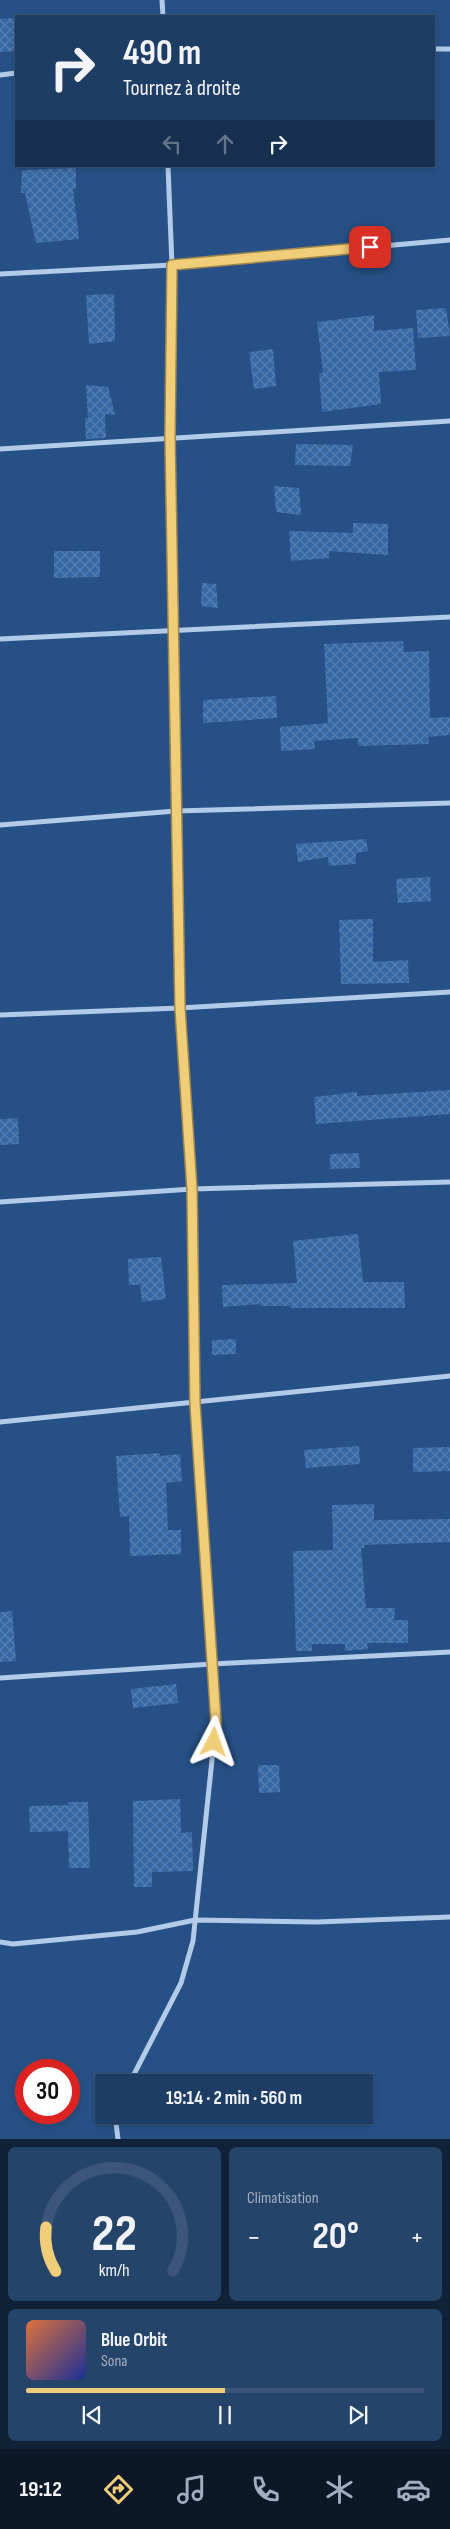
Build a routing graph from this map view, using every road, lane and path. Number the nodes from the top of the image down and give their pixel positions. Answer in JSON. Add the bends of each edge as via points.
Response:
{"nodes":[{"id":1,"x":162,"y":0,"type":"edge"},
{"id":2,"x":163,"y":15,"type":"edge"},
{"id":3,"x":450,"y":49,"type":"edge"},
{"id":4,"x":435,"y":50,"type":"edge"},
{"id":5,"x":15,"y":73,"type":"edge"},
{"id":6,"x":0,"y":74,"type":"edge"},
{"id":7,"x":168,"y":167,"type":"edge"},
{"id":8,"x":450,"y":240,"type":"edge"},
{"id":9,"x":172,"y":265,"type":"junction"},
{"id":10,"x":0,"y":274,"type":"edge"},
{"id":11,"x":450,"y":421,"type":"edge"},
{"id":12,"x":170,"y":437,"type":"junction"},
{"id":13,"x":0,"y":449,"type":"edge"},
{"id":14,"x":450,"y":617,"type":"edge"},
{"id":15,"x":173,"y":631,"type":"junction"},
{"id":16,"x":0,"y":639,"type":"edge"},
{"id":17,"x":450,"y":803,"type":"edge"},
{"id":18,"x":176,"y":811,"type":"junction"},
{"id":19,"x":0,"y":825,"type":"edge"},
{"id":20,"x":450,"y":992,"type":"edge"},
{"id":21,"x":180,"y":1008,"type":"junction"},
{"id":22,"x":0,"y":1015,"type":"edge"},
{"id":23,"x":450,"y":1182,"type":"edge"},
{"id":24,"x":192,"y":1189,"type":"junction"},
{"id":25,"x":0,"y":1202,"type":"edge"},
{"id":26,"x":450,"y":1376,"type":"edge"},
{"id":27,"x":195,"y":1404,"type":"junction"},
{"id":28,"x":0,"y":1422,"type":"edge"},
{"id":29,"x":450,"y":1652,"type":"edge"},
{"id":30,"x":212,"y":1664,"type":"junction"},
{"id":31,"x":0,"y":1678,"type":"edge"},
{"id":32,"x":450,"y":1917,"type":"edge"},
{"id":33,"x":195,"y":1920,"type":"junction"},
{"id":34,"x":0,"y":1942,"type":"edge"},
{"id":35,"x":134,"y":2074,"type":"edge"},
{"id":36,"x":116,"y":2124,"type":"edge"},
{"id":37,"x":118,"y":2139,"type":"edge"}],
"edges":[{"from":1,"to":2,"type":"street"},
{"from":3,"to":4,"type":"street"},
{"from":5,"to":6,"type":"street"},
{"from":7,"to":9,"type":"street"},
{"from":8,"to":9,"type":"street"},
{"from":9,"to":10,"type":"street"},
{"from":9,"to":12,"type":"street"},
{"from":11,"to":12,"type":"street"},
{"from":12,"to":13,"type":"street"},
{"from":12,"to":15,"type":"street"},
{"from":14,"to":15,"type":"street"},
{"from":15,"to":16,"type":"street"},
{"from":15,"to":18,"type":"street"},
{"from":17,"to":18,"type":"street"},
{"from":18,"to":19,"type":"street"},
{"from":18,"to":21,"type":"street"},
{"from":20,"to":21,"type":"street"},
{"from":21,"to":22,"type":"street"},
{"from":21,"to":24,"type":"street"},
{"from":23,"to":24,"type":"street"},
{"from":24,"to":25,"type":"street"},
{"from":24,"to":27,"type":"street"},
{"from":26,"to":27,"type":"street"},
{"from":27,"to":28,"type":"street"},
{"from":27,"to":30,"type":"street"},
{"from":29,"to":30,"type":"street"},
{"from":30,"to":31,"type":"street"},
{"from":30,"to":33,"type":"street","via":[[216,1722]]},
{"from":32,"to":33,"type":"street","via":[[317,1922]]},
{"from":33,"to":34,"type":"street","via":[[137,1932],[12,1944]]},
{"from":33,"to":35,"type":"street","via":[[193,1941],[181,1983]]},
{"from":36,"to":37,"type":"street"}]}
